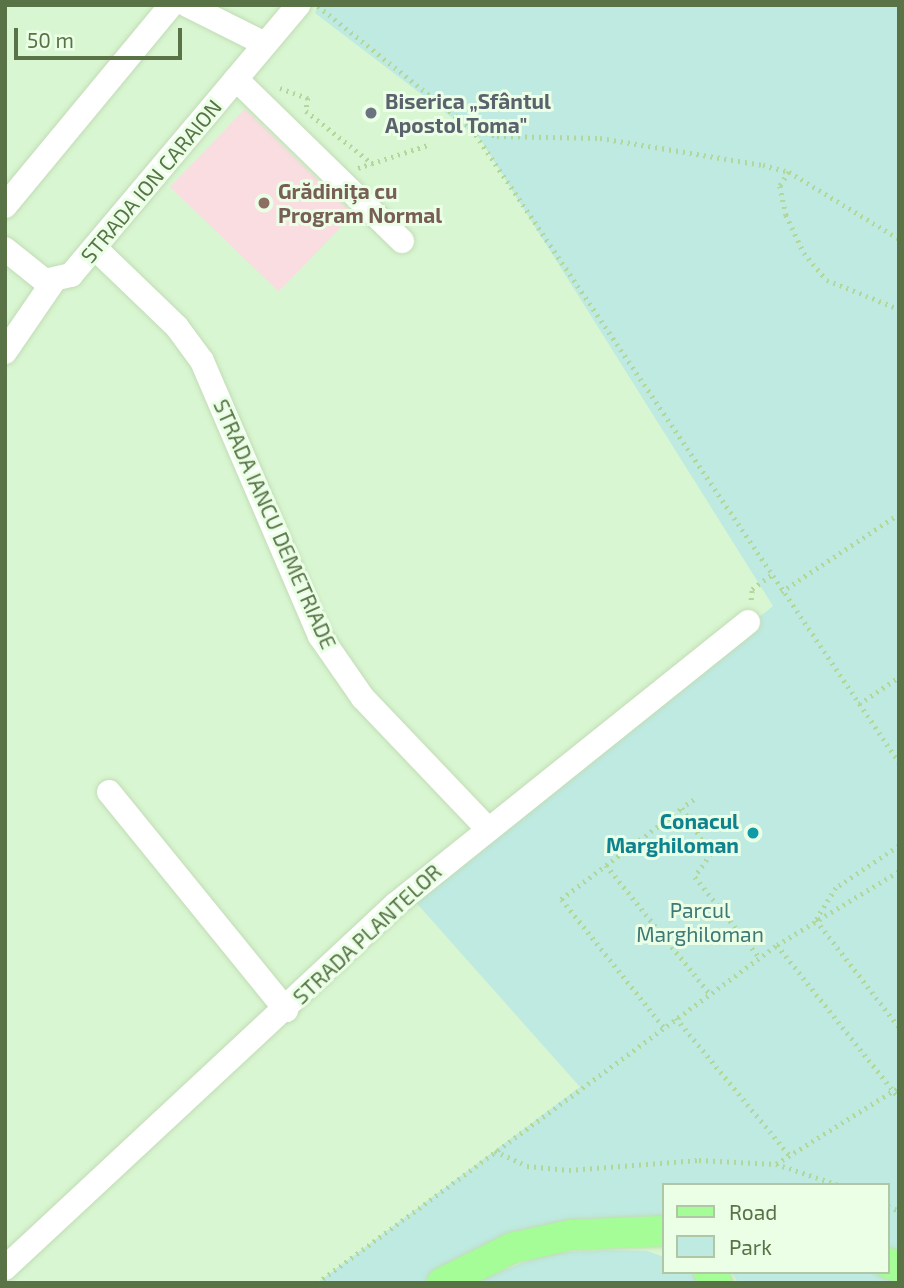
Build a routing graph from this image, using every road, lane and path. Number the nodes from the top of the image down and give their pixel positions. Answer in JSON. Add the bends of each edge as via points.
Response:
{"nodes":[{"id":1,"x":298,"y":5,"type":"edge"},
{"id":2,"x":317,"y":5,"type":"edge"},
{"id":3,"x":186,"y":6,"type":"edge"},
{"id":4,"x":265,"y":44,"type":"junction"},
{"id":5,"x":236,"y":79,"type":"junction"},
{"id":6,"x":308,"y":98,"type":"dead end"},
{"id":7,"x":472,"y":129,"type":"junction"},
{"id":8,"x":428,"y":145,"type":"dead end"},
{"id":9,"x":373,"y":164,"type":"junction"},
{"id":10,"x":789,"y":173,"type":"junction"},
{"id":11,"x":333,"y":174,"type":"junction"},
{"id":12,"x":5,"y":206,"type":"edge"},
{"id":13,"x":899,"y":239,"type":"edge"},
{"id":14,"x":402,"y":241,"type":"dead end"},
{"id":15,"x":5,"y":249,"type":"edge"},
{"id":16,"x":96,"y":249,"type":"junction"},
{"id":17,"x":53,"y":282,"type":"junction"},
{"id":18,"x":899,"y":309,"type":"edge"},
{"id":19,"x":5,"y":352,"type":"edge"},
{"id":20,"x":899,"y":514,"type":"edge"},
{"id":21,"x":771,"y":575,"type":"junction"},
{"id":22,"x":781,"y":592,"type":"junction"},
{"id":23,"x":748,"y":622,"type":"joint"},
{"id":24,"x":899,"y":677,"type":"edge"},
{"id":25,"x":859,"y":704,"type":"junction"},
{"id":26,"x":899,"y":762,"type":"edge"},
{"id":27,"x":109,"y":792,"type":"dead end"},
{"id":28,"x":694,"y":800,"type":"dead end"},
{"id":29,"x":681,"y":808,"type":"junction"},
{"id":30,"x":486,"y":827,"type":"junction"},
{"id":31,"x":899,"y":846,"type":"edge"},
{"id":32,"x":606,"y":865,"type":"junction"},
{"id":33,"x":899,"y":871,"type":"edge"},
{"id":34,"x":816,"y":920,"type":"junction"},
{"id":35,"x":777,"y":945,"type":"junction"},
{"id":36,"x":759,"y":957,"type":"junction"},
{"id":37,"x":710,"y":994,"type":"junction"},
{"id":38,"x":286,"y":1010,"type":"junction"},
{"id":39,"x":676,"y":1018,"type":"junction"},
{"id":40,"x":663,"y":1027,"type":"junction"},
{"id":41,"x":899,"y":1027,"type":"edge"},
{"id":42,"x":899,"y":1087,"type":"edge"},
{"id":43,"x":893,"y":1091,"type":"junction"},
{"id":44,"x":899,"y":1098,"type":"edge"},
{"id":45,"x":495,"y":1151,"type":"junction"},
{"id":46,"x":790,"y":1156,"type":"junction"},
{"id":47,"x":776,"y":1164,"type":"junction"},
{"id":48,"x":833,"y":1183,"type":"edge"},
{"id":49,"x":631,"y":1231,"type":"junction"},
{"id":50,"x":662,"y":1231,"type":"edge"},
{"id":51,"x":662,"y":1243,"type":"edge"},
{"id":52,"x":5,"y":1268,"type":"edge"},
{"id":53,"x":317,"y":1283,"type":"edge"},
{"id":54,"x":442,"y":1283,"type":"edge"}],
"edges":[{"from":1,"to":4,"type":"street","name":"STRADA ION CARAION"},
{"from":2,"to":7,"type":"path"},
{"from":3,"to":4,"type":"street"},
{"from":3,"to":12,"type":"street"},
{"from":4,"to":5,"type":"street","name":"STRADA ION CARAION"},
{"from":5,"to":11,"type":"street"},
{"from":5,"to":16,"type":"street","name":"STRADA ION CARAION"},
{"from":6,"to":9,"type":"path","via":[[306,111]]},
{"from":7,"to":10,"type":"path","via":[[613,140]]},
{"from":7,"to":21,"type":"path"},
{"from":8,"to":9,"type":"path"},
{"from":9,"to":11,"type":"path"},
{"from":10,"to":13,"type":"path"},
{"from":10,"to":18,"type":"path","via":[[780,186],[804,253],[828,280]]},
{"from":11,"to":14,"type":"street"},
{"from":15,"to":17,"type":"street","via":[[37,278]]},
{"from":16,"to":17,"type":"street","name":"STRADA ION CARAION"},
{"from":16,"to":30,"type":"street","name":"STRADA IANCU DEMETRIADE","via":[[177,327],[202,361],[320,636],[363,698]]},
{"from":17,"to":19,"type":"street","name":"STRADA ION CARAION"},
{"from":20,"to":22,"type":"path"},
{"from":21,"to":22,"type":"path"},
{"from":21,"to":23,"type":"path","via":[[752,589]]},
{"from":22,"to":25,"type":"path"},
{"from":23,"to":30,"type":"street","name":"STRADA PLANTELOR"},
{"from":24,"to":25,"type":"path"},
{"from":25,"to":26,"type":"path"},
{"from":27,"to":38,"type":"street"},
{"from":28,"to":29,"type":"path"},
{"from":29,"to":32,"type":"path"},
{"from":29,"to":36,"type":"path","via":[[710,854],[695,877]]},
{"from":30,"to":38,"type":"street","name":"STRADA PLANTELOR"},
{"from":31,"to":34,"type":"path","via":[[836,888]]},
{"from":32,"to":37,"type":"path"},
{"from":32,"to":40,"type":"path","via":[[561,899]]},
{"from":33,"to":34,"type":"path"},
{"from":34,"to":35,"type":"path"},
{"from":34,"to":41,"type":"path"},
{"from":35,"to":36,"type":"path"},
{"from":35,"to":43,"type":"path"},
{"from":36,"to":37,"type":"path"},
{"from":37,"to":39,"type":"path"},
{"from":38,"to":52,"type":"street","name":"STRADA PLANTELOR"},
{"from":39,"to":40,"type":"path"},
{"from":39,"to":46,"type":"path"},
{"from":40,"to":45,"type":"path"},
{"from":42,"to":43,"type":"path"},
{"from":43,"to":44,"type":"path"},
{"from":43,"to":46,"type":"path"},
{"from":45,"to":47,"type":"path","via":[[527,1166],[569,1170],[699,1160]]},
{"from":45,"to":53,"type":"path"},
{"from":46,"to":47,"type":"path"},
{"from":47,"to":48,"type":"path"},
{"from":49,"to":50,"type":"main road"},
{"from":49,"to":51,"type":"main road"},
{"from":49,"to":54,"type":"main road","via":[[512,1248]]}]}
